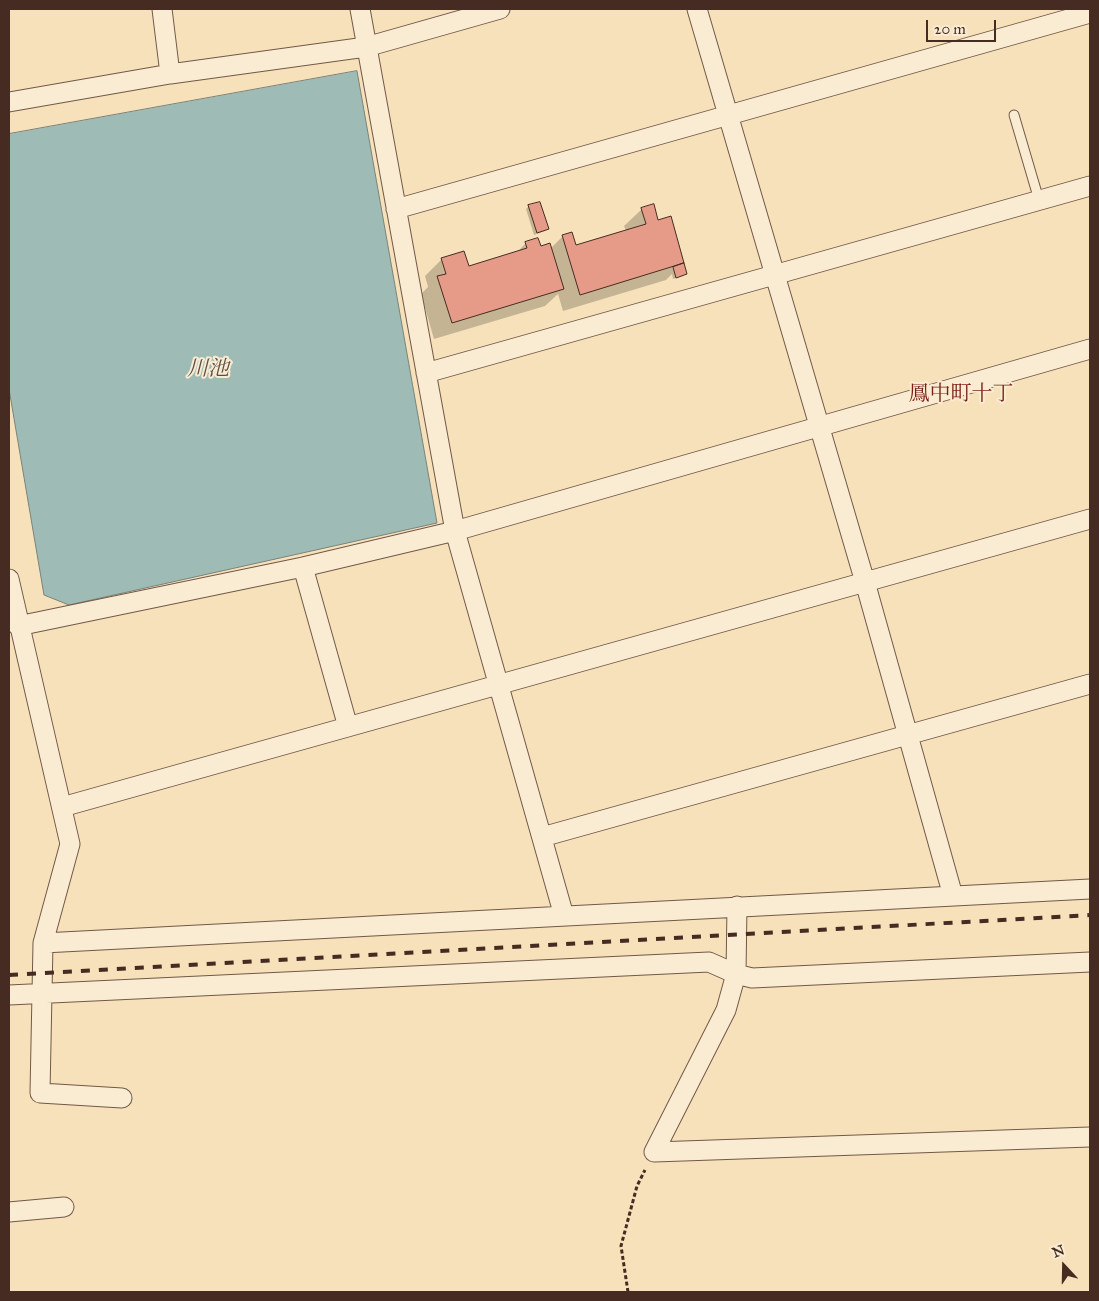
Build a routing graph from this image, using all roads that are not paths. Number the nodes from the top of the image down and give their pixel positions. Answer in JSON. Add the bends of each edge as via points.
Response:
{"nodes":[{"id":1,"x":162,"y":9,"type":"edge"},
{"id":2,"x":360,"y":9,"type":"edge"},
{"id":3,"x":500,"y":9,"type":"edge"},
{"id":4,"x":697,"y":9,"type":"edge"},
{"id":5,"x":1090,"y":12,"type":"edge"},
{"id":6,"x":366,"y":47,"type":"junction"},
{"id":7,"x":170,"y":74,"type":"junction"},
{"id":8,"x":9,"y":102,"type":"edge"},
{"id":9,"x":728,"y":115,"type":"junction"},
{"id":10,"x":1014,"y":115,"type":"dead end"},
{"id":11,"x":1090,"y":186,"type":"edge"},
{"id":12,"x":1039,"y":200,"type":"junction"},
{"id":13,"x":396,"y":209,"type":"junction"},
{"id":14,"x":775,"y":274,"type":"junction"},
{"id":15,"x":1090,"y":349,"type":"edge"},
{"id":16,"x":426,"y":373,"type":"junction"},
{"id":17,"x":820,"y":426,"type":"junction"},
{"id":18,"x":1090,"y":519,"type":"edge"},
{"id":19,"x":455,"y":531,"type":"junction"},
{"id":20,"x":302,"y":567,"type":"junction"},
{"id":21,"x":9,"y":580,"type":"edge"},
{"id":22,"x":865,"y":582,"type":"junction"},
{"id":23,"x":18,"y":626,"type":"junction"},
{"id":24,"x":1090,"y":684,"type":"edge"},
{"id":25,"x":499,"y":686,"type":"junction"},
{"id":26,"x":348,"y":727,"type":"junction"},
{"id":27,"x":908,"y":737,"type":"junction"},
{"id":28,"x":62,"y":807,"type":"junction"},
{"id":29,"x":542,"y":837,"type":"junction"},
{"id":30,"x":1090,"y":889,"type":"edge"},
{"id":31,"x":953,"y":896,"type":"junction"},
{"id":32,"x":737,"y":906,"type":"junction"},
{"id":33,"x":564,"y":916,"type":"junction"},
{"id":34,"x":44,"y":943,"type":"junction"},
{"id":35,"x":1090,"y":962,"type":"edge"},
{"id":36,"x":736,"y":974,"type":"junction"},
{"id":37,"x":42,"y":994,"type":"junction"},
{"id":38,"x":9,"y":996,"type":"edge"},
{"id":39,"x":122,"y":1098,"type":"dead end"},
{"id":40,"x":1090,"y":1137,"type":"edge"},
{"id":41,"x":64,"y":1207,"type":"dead end"},
{"id":42,"x":9,"y":1212,"type":"edge"}],
"edges":[{"from":1,"to":7,"type":"street"},
{"from":2,"to":6,"type":"street"},
{"from":3,"to":6,"type":"street"},
{"from":4,"to":9,"type":"street"},
{"from":5,"to":9,"type":"street"},
{"from":6,"to":7,"type":"street"},
{"from":6,"to":13,"type":"street"},
{"from":7,"to":8,"type":"street"},
{"from":9,"to":13,"type":"street"},
{"from":9,"to":14,"type":"street"},
{"from":10,"to":12,"type":"lane"},
{"from":11,"to":12,"type":"street"},
{"from":12,"to":14,"type":"street"},
{"from":13,"to":16,"type":"street"},
{"from":14,"to":16,"type":"street"},
{"from":14,"to":17,"type":"street"},
{"from":15,"to":17,"type":"street"},
{"from":16,"to":19,"type":"street"},
{"from":17,"to":19,"type":"street"},
{"from":17,"to":22,"type":"street"},
{"from":18,"to":22,"type":"street"},
{"from":19,"to":20,"type":"street"},
{"from":19,"to":25,"type":"street"},
{"from":20,"to":23,"type":"street"},
{"from":20,"to":26,"type":"street"},
{"from":21,"to":23,"type":"street"},
{"from":22,"to":25,"type":"street"},
{"from":22,"to":27,"type":"street"},
{"from":23,"to":28,"type":"street"},
{"from":24,"to":27,"type":"street"},
{"from":25,"to":26,"type":"street"},
{"from":25,"to":29,"type":"street"},
{"from":26,"to":28,"type":"street"},
{"from":27,"to":29,"type":"street"},
{"from":27,"to":31,"type":"street"},
{"from":28,"to":34,"type":"street","via":[[70,844]]},
{"from":29,"to":33,"type":"street"},
{"from":30,"to":31,"type":"street"},
{"from":31,"to":32,"type":"street"},
{"from":32,"to":33,"type":"street"},
{"from":32,"to":36,"type":"street"},
{"from":33,"to":34,"type":"street"},
{"from":34,"to":37,"type":"street"},
{"from":35,"to":36,"type":"street","via":[[752,978]]},
{"from":36,"to":37,"type":"street","via":[[709,962]]},
{"from":36,"to":40,"type":"street","via":[[726,1010],[654,1152]]},
{"from":37,"to":38,"type":"street"},
{"from":37,"to":39,"type":"street","via":[[40,1092]]},
{"from":41,"to":42,"type":"street"}]}
